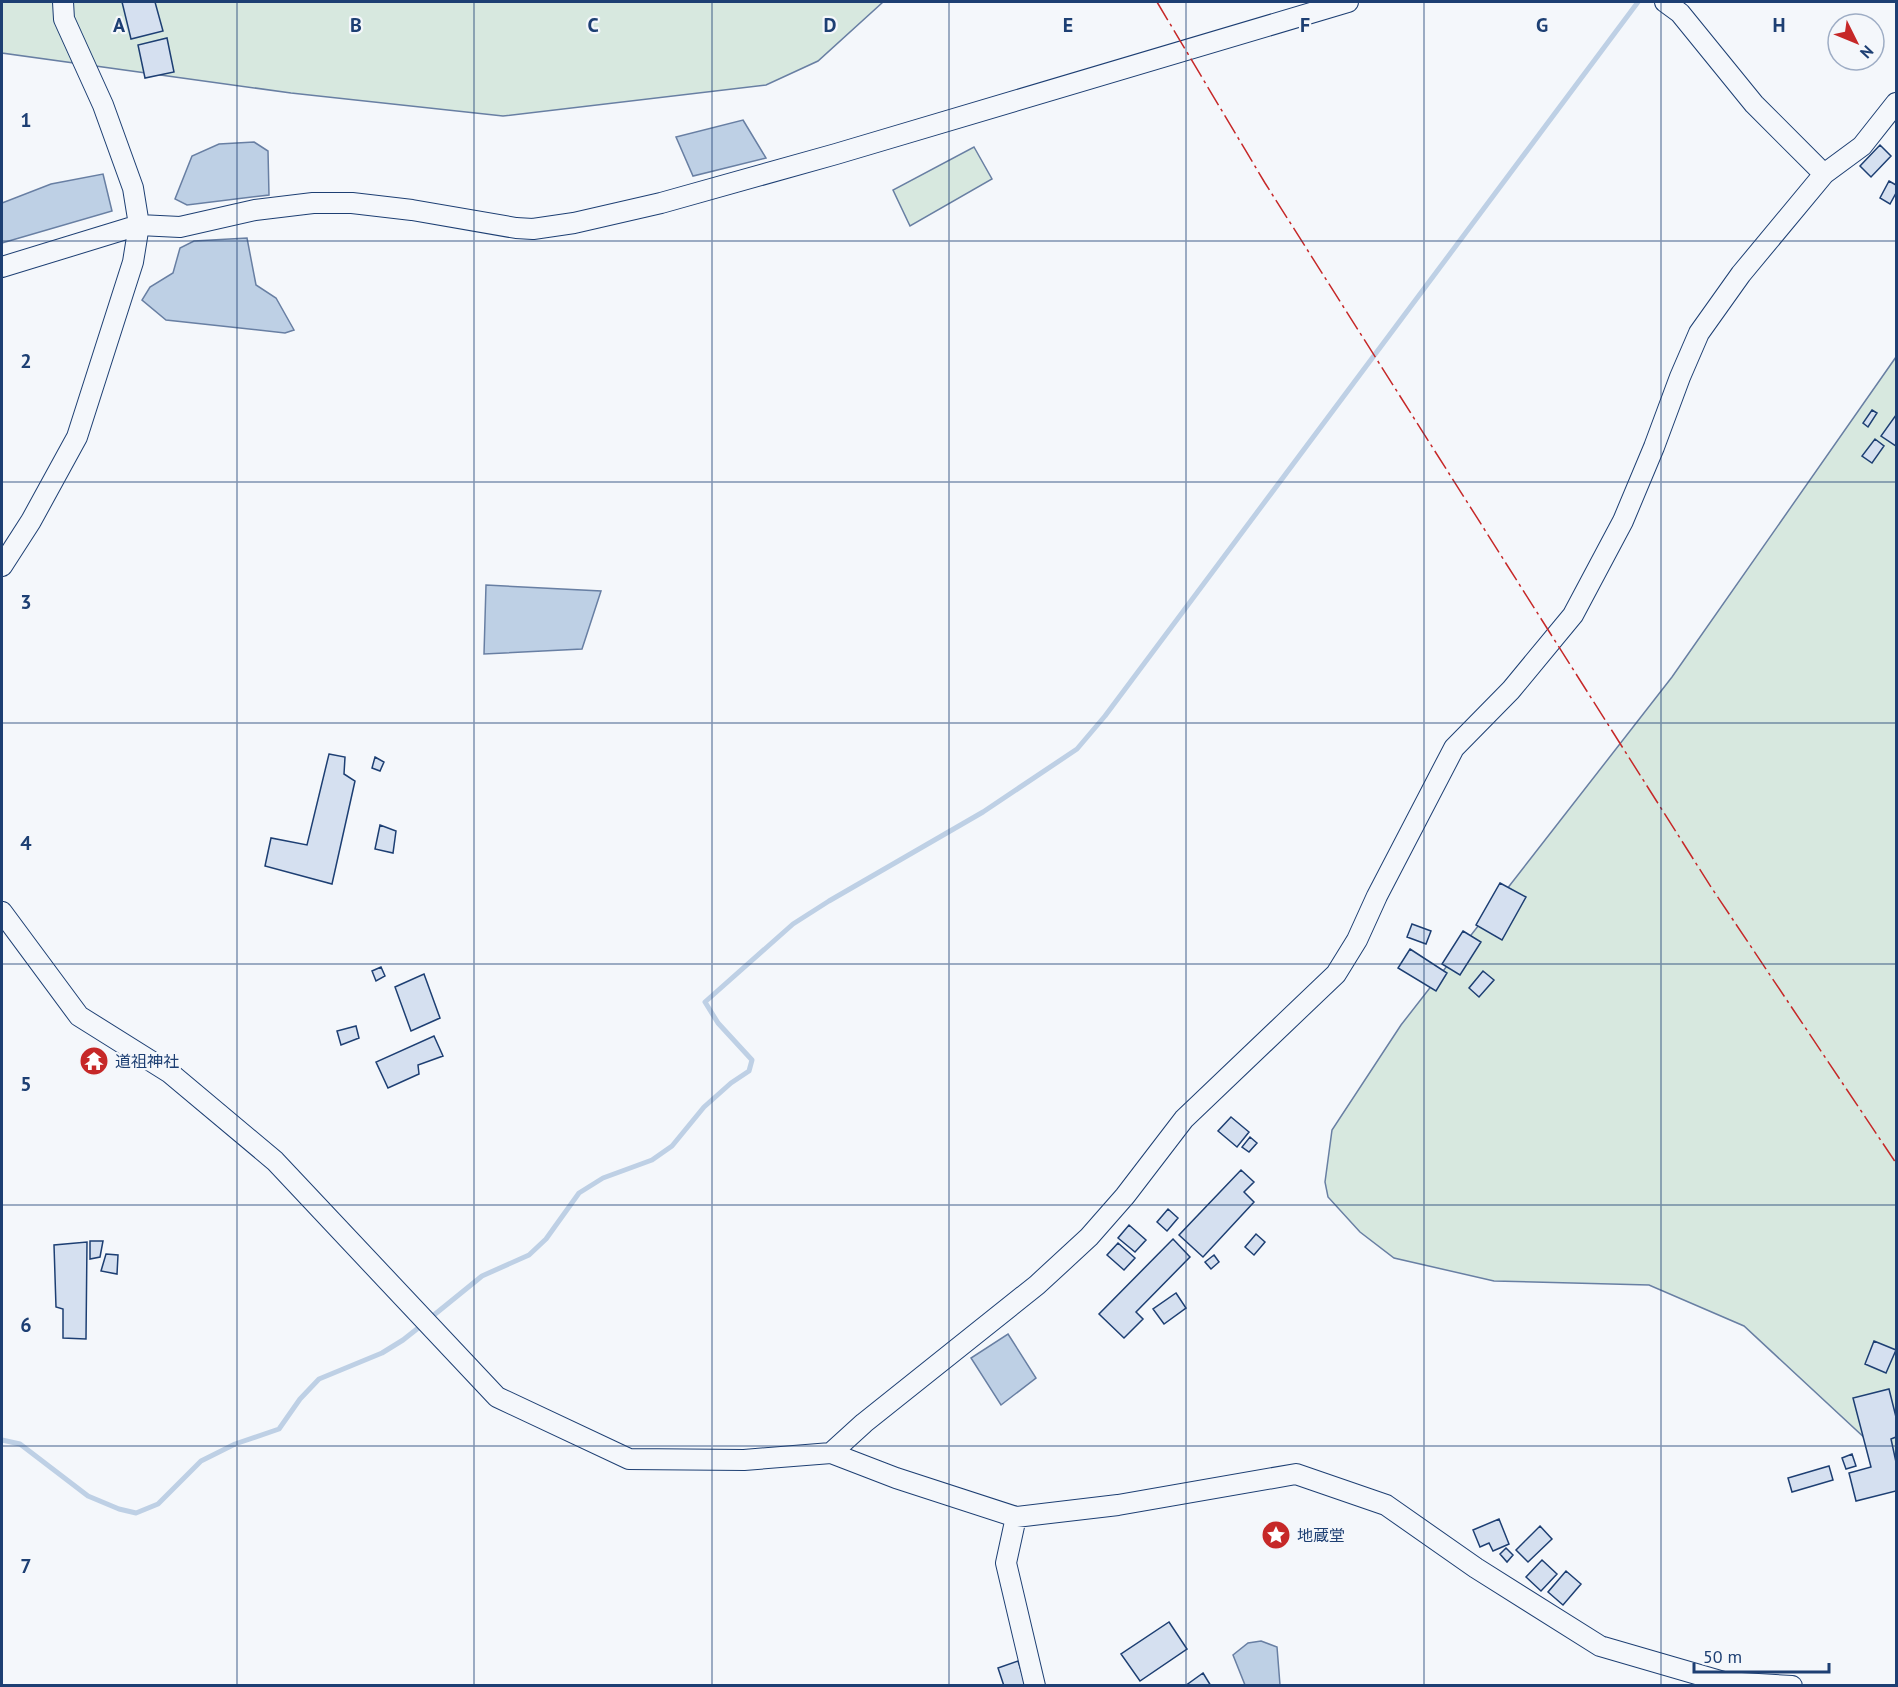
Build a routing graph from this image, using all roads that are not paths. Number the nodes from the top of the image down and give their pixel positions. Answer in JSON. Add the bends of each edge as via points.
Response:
{"nodes":[{"id":1,"x":63,"y":2,"type":"edge"},
{"id":2,"x":1348,"y":2,"type":"edge"},
{"id":3,"x":1665,"y":2,"type":"edge"},
{"id":4,"x":1896,"y":103,"type":"edge"},
{"id":5,"x":1824,"y":174,"type":"junction"},
{"id":6,"x":139,"y":225,"type":"junction"},
{"id":7,"x":2,"y":267,"type":"edge"},
{"id":8,"x":2,"y":566,"type":"edge"},
{"id":9,"x":2,"y":912,"type":"edge"},
{"id":10,"x":831,"y":1453,"type":"junction"},
{"id":11,"x":1016,"y":1518,"type":"junction"},
{"id":12,"x":1035,"y":1686,"type":"edge"},
{"id":13,"x":1792,"y":1686,"type":"edge"}],
"edges":[{"from":1,"to":6,"type":"street","via":[[64,19],[104,105],[133,188]]},
{"from":2,"to":6,"type":"street","via":[[836,154],[574,223],[516,228],[412,210],[313,203],[255,210],[180,227]]},
{"from":3,"to":5,"type":"street","via":[[1680,13],[1754,104]]},
{"from":4,"to":5,"type":"street","via":[[1862,146]]},
{"from":5,"to":10,"type":"street","via":[[1741,274],[1699,333],[1623,521],[1573,615],[1511,690],[1454,748],[1336,974],[1184,1119],[1089,1237],[1037,1285]]},
{"from":6,"to":7,"type":"street"},
{"from":6,"to":8,"type":"street","via":[[133,262],[77,437]]},
{"from":9,"to":10,"type":"street","via":[[79,1016],[170,1073],[275,1161],[497,1397],[629,1459],[744,1460]]},
{"from":10,"to":11,"type":"street"},
{"from":11,"to":12,"type":"street","via":[[1006,1563]]},
{"from":11,"to":13,"type":"street","via":[[1296,1474],[1386,1505],[1476,1568],[1600,1646],[1724,1682]]}]}
